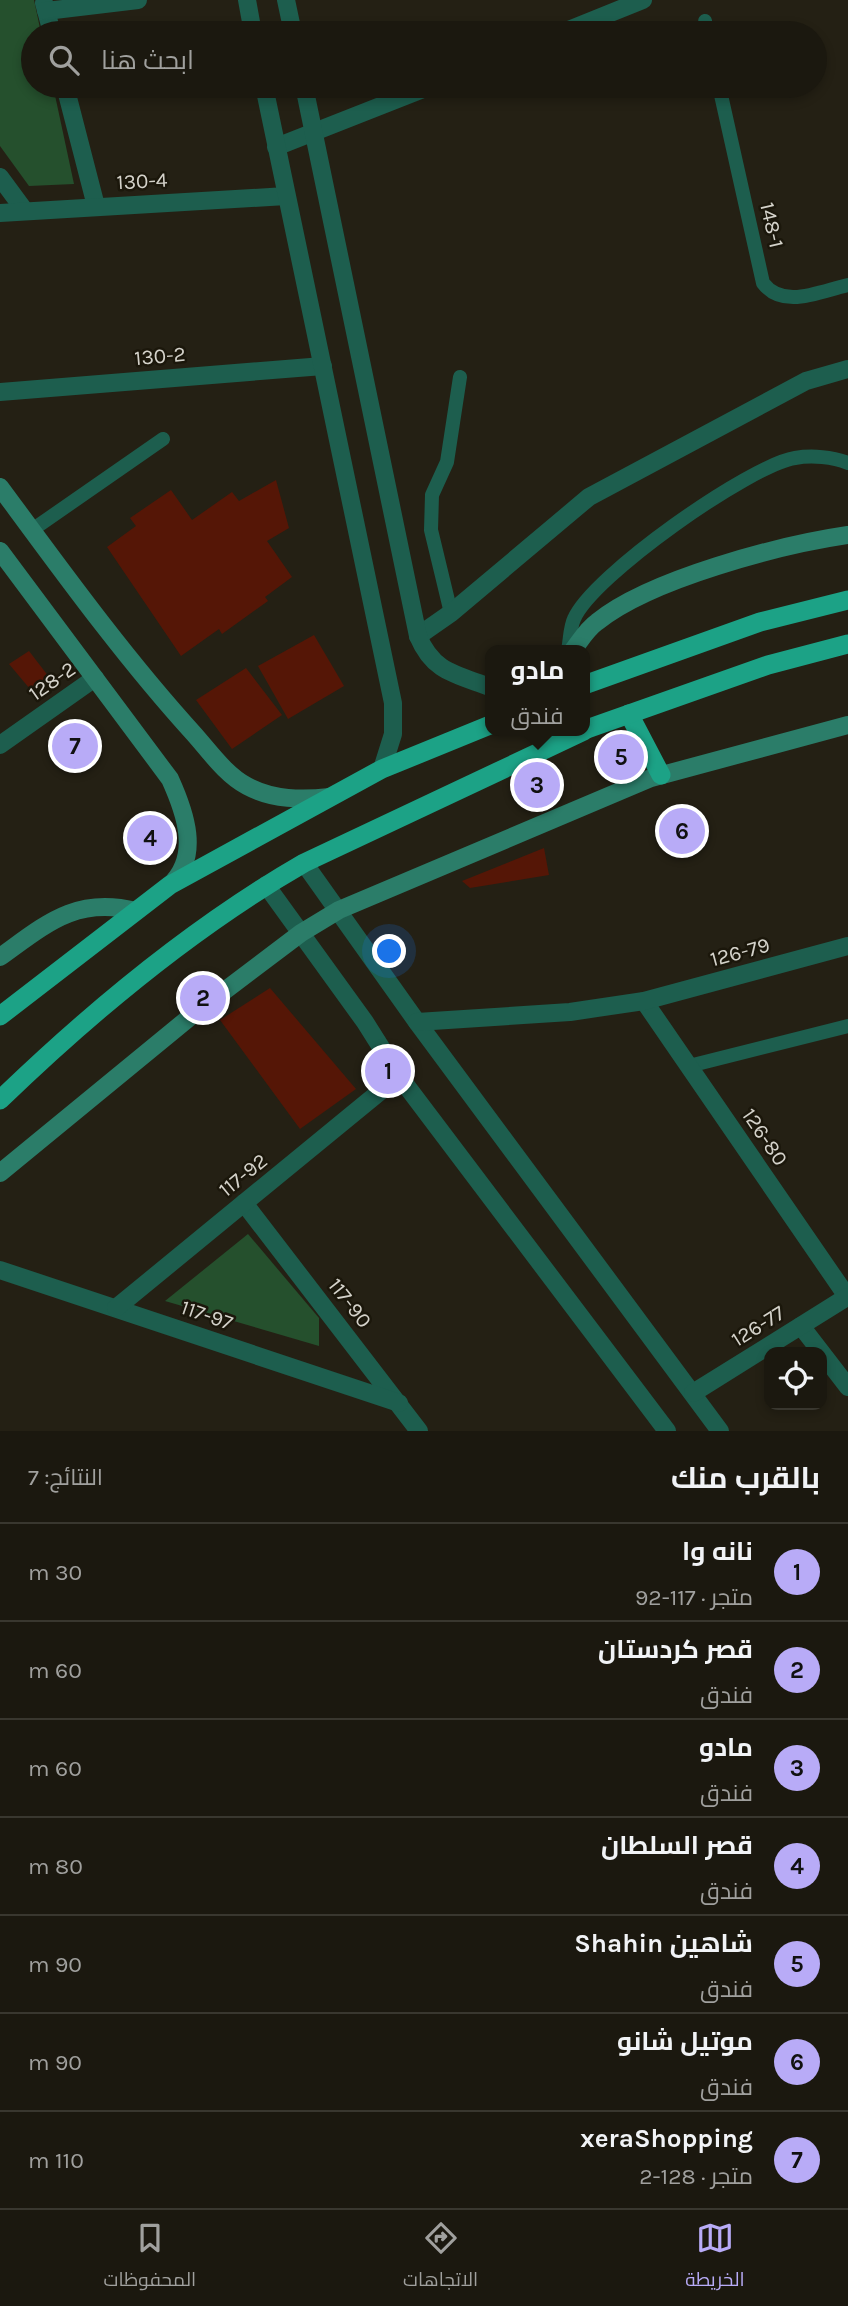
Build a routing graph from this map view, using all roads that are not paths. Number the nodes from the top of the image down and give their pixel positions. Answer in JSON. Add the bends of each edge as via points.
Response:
{"nodes":[{"id":1,"x":138,"y":0,"type":"edge"},
{"id":2,"x":247,"y":0,"type":"edge"},
{"id":3,"x":286,"y":0,"type":"edge"},
{"id":4,"x":643,"y":0,"type":"edge"},
{"id":5,"x":45,"y":6,"type":"edge"},
{"id":6,"x":251,"y":21,"type":"edge"},
{"id":7,"x":290,"y":21,"type":"edge"},
{"id":8,"x":591,"y":21,"type":"edge"},
{"id":9,"x":68,"y":98,"type":"edge"},
{"id":10,"x":266,"y":98,"type":"edge"},
{"id":11,"x":306,"y":98,"type":"edge"},
{"id":12,"x":401,"y":98,"type":"edge"},
{"id":13,"x":722,"y":98,"type":"edge"},
{"id":14,"x":313,"y":133,"type":"junction"},
{"id":15,"x":276,"y":147,"type":"junction"},
{"id":16,"x":0,"y":177,"type":"edge"},
{"id":17,"x":286,"y":196,"type":"junction"},
{"id":18,"x":96,"y":206,"type":"junction"},
{"id":19,"x":25,"y":211,"type":"junction"},
{"id":20,"x":0,"y":213,"type":"edge"},
{"id":21,"x":848,"y":285,"type":"edge"},
{"id":22,"x":323,"y":366,"type":"junction"},
{"id":23,"x":848,"y":369,"type":"edge"},
{"id":24,"x":460,"y":377,"type":"dead end"},
{"id":25,"x":0,"y":392,"type":"edge"},
{"id":26,"x":163,"y":439,"type":"dead end"},
{"id":27,"x":848,"y":463,"type":"edge"},
{"id":28,"x":0,"y":487,"type":"edge"},
{"id":29,"x":32,"y":530,"type":"junction"},
{"id":30,"x":848,"y":535,"type":"edge"},
{"id":31,"x":0,"y":551,"type":"edge"},
{"id":32,"x":848,"y":600,"type":"edge"},
{"id":33,"x":451,"y":613,"type":"junction"},
{"id":34,"x":418,"y":636,"type":"junction"},
{"id":35,"x":848,"y":644,"type":"edge"},
{"id":36,"x":571,"y":645,"type":"edge"},
{"id":37,"x":575,"y":645,"type":"edge"},
{"id":38,"x":95,"y":678,"type":"junction"},
{"id":39,"x":590,"y":683,"type":"edge"},
{"id":40,"x":485,"y":685,"type":"edge"},
{"id":41,"x":629,"y":714,"type":"junction"},
{"id":42,"x":848,"y":725,"type":"edge"},
{"id":43,"x":485,"y":726,"type":"edge"},
{"id":44,"x":590,"y":729,"type":"edge"},
{"id":45,"x":573,"y":736,"type":"edge"},
{"id":46,"x":0,"y":745,"type":"edge"},
{"id":47,"x":382,"y":769,"type":"junction"},
{"id":48,"x":661,"y":775,"type":"junction"},
{"id":49,"x":330,"y":797,"type":"junction"},
{"id":50,"x":304,"y":863,"type":"junction"},
{"id":51,"x":170,"y":885,"type":"junction"},
{"id":52,"x":266,"y":885,"type":"junction"},
{"id":53,"x":339,"y":910,"type":"junction"},
{"id":54,"x":136,"y":911,"type":"junction"},
{"id":55,"x":301,"y":933,"type":"junction"},
{"id":56,"x":848,"y":946,"type":"edge"},
{"id":57,"x":0,"y":957,"type":"edge"},
{"id":58,"x":643,"y":1001,"type":"junction"},
{"id":59,"x":0,"y":1016,"type":"edge"},
{"id":60,"x":416,"y":1022,"type":"junction"},
{"id":61,"x":848,"y":1026,"type":"edge"},
{"id":62,"x":689,"y":1066,"type":"junction"},
{"id":63,"x":399,"y":1076,"type":"junction"},
{"id":64,"x":0,"y":1100,"type":"edge"},
{"id":65,"x":0,"y":1172,"type":"edge"},
{"id":66,"x":244,"y":1203,"type":"junction"},
{"id":67,"x":0,"y":1269,"type":"edge"},
{"id":68,"x":848,"y":1298,"type":"edge"},
{"id":69,"x":116,"y":1308,"type":"junction"},
{"id":70,"x":801,"y":1326,"type":"junction"},
{"id":71,"x":848,"y":1387,"type":"edge"},
{"id":72,"x":694,"y":1392,"type":"junction"},
{"id":73,"x":399,"y":1403,"type":"junction"},
{"id":74,"x":419,"y":1431,"type":"edge"},
{"id":75,"x":667,"y":1431,"type":"edge"},
{"id":76,"x":720,"y":1431,"type":"edge"}],
"edges":[{"from":1,"to":5,"type":"street"},
{"from":2,"to":6,"type":"street"},
{"from":3,"to":7,"type":"street"},
{"from":4,"to":8,"type":"street"},
{"from":9,"to":18,"type":"street"},
{"from":10,"to":15,"type":"street"},
{"from":11,"to":14,"type":"street"},
{"from":12,"to":14,"type":"street"},
{"from":13,"to":21,"type":"lane","name":"148-1","via":[[763,283],[784,298]]},
{"from":14,"to":15,"type":"street"},
{"from":14,"to":34,"type":"street"},
{"from":15,"to":17,"type":"street"},
{"from":16,"to":19,"type":"street"},
{"from":17,"to":18,"type":"street","name":"130-4"},
{"from":17,"to":22,"type":"street"},
{"from":18,"to":19,"type":"street","name":"130-4"},
{"from":19,"to":20,"type":"street","name":"130-4"},
{"from":22,"to":25,"type":"street","name":"130-2"},
{"from":22,"to":47,"type":"street","via":[[393,703],[393,734]]},
{"from":23,"to":33,"type":"street","via":[[806,381],[614,481],[566,513]]},
{"from":24,"to":33,"type":"lane","via":[[447,462],[432,495],[430,530]]},
{"from":26,"to":29,"type":"lane"},
{"from":27,"to":36,"type":"lane","via":[[835,458],[794,458],[722,493],[602,582],[573,619]]},
{"from":28,"to":29,"type":"main road"},
{"from":29,"to":49,"type":"main road","via":[[163,700],[230,774],[268,794]]},
{"from":30,"to":37,"type":"main road","via":[[766,553],[631,599],[595,623]]},
{"from":31,"to":38,"type":"main road"},
{"from":32,"to":39,"type":"highway","via":[[760,622]]},
{"from":33,"to":34,"type":"street"},
{"from":34,"to":40,"type":"street","via":[[437,667]]},
{"from":35,"to":41,"type":"highway","via":[[768,665]]},
{"from":38,"to":46,"type":"street","name":"128-2"},
{"from":38,"to":51,"type":"main road","via":[[161,765],[181,806],[188,850]]},
{"from":41,"to":44,"type":"highway"},
{"from":41,"to":48,"type":"highway"},
{"from":42,"to":48,"type":"main road"},
{"from":43,"to":47,"type":"highway"},
{"from":45,"to":50,"type":"highway"},
{"from":47,"to":49,"type":"highway"},
{"from":48,"to":53,"type":"main road"},
{"from":49,"to":51,"type":"highway"},
{"from":50,"to":52,"type":"highway"},
{"from":50,"to":53,"type":"street"},
{"from":51,"to":54,"type":"highway"},
{"from":52,"to":55,"type":"street"},
{"from":52,"to":64,"type":"highway","via":[[185,941],[49,1053]]},
{"from":53,"to":55,"type":"main road"},
{"from":53,"to":60,"type":"street"},
{"from":54,"to":57,"type":"main road","via":[[107,906],[78,909],[51,920]]},
{"from":54,"to":59,"type":"highway"},
{"from":55,"to":63,"type":"street"},
{"from":55,"to":65,"type":"main road","via":[[72,1110]]},
{"from":56,"to":58,"type":"street","name":"126-79"},
{"from":58,"to":60,"type":"street","name":"126-79","via":[[570,1012]]},
{"from":58,"to":62,"type":"street","name":"126-80"},
{"from":60,"to":72,"type":"street"},
{"from":61,"to":62,"type":"lane"},
{"from":62,"to":68,"type":"street","name":"126-80"},
{"from":63,"to":66,"type":"street","name":"117-92"},
{"from":63,"to":75,"type":"street"},
{"from":66,"to":69,"type":"street","name":"117-92"},
{"from":66,"to":73,"type":"street","name":"117-90"},
{"from":67,"to":69,"type":"street","name":"117-97"},
{"from":68,"to":70,"type":"street","name":"126-77"},
{"from":69,"to":73,"type":"street","name":"117-97"},
{"from":70,"to":71,"type":"street"},
{"from":70,"to":72,"type":"street","name":"126-77"},
{"from":72,"to":76,"type":"street"},
{"from":73,"to":74,"type":"street","name":"117-90"}]}
